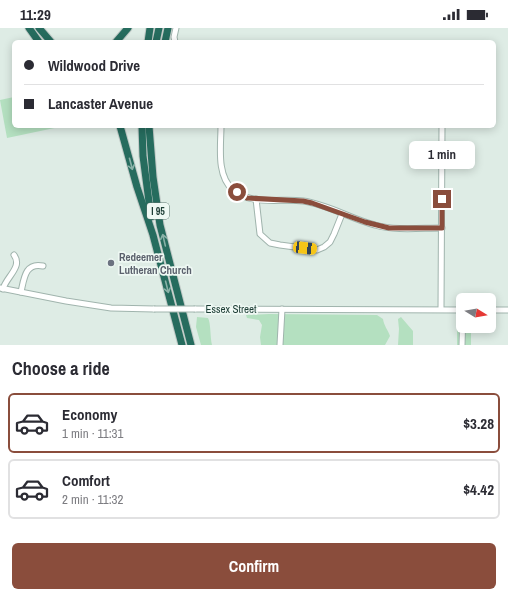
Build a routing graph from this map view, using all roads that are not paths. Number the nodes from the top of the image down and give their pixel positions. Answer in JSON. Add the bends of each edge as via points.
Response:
{"nodes":[{"id":1,"x":29,"y":28,"type":"edge"},
{"id":2,"x":39,"y":28,"type":"edge"},
{"id":3,"x":128,"y":28,"type":"edge"},
{"id":4,"x":150,"y":28,"type":"edge"},
{"id":5,"x":159,"y":28,"type":"edge"},
{"id":6,"x":168,"y":28,"type":"edge"},
{"id":7,"x":176,"y":28,"type":"edge"},
{"id":8,"x":38,"y":40,"type":"edge"},
{"id":9,"x":49,"y":40,"type":"edge"},
{"id":10,"x":118,"y":40,"type":"edge"},
{"id":11,"x":148,"y":40,"type":"edge"},
{"id":12,"x":156,"y":40,"type":"edge"},
{"id":13,"x":165,"y":40,"type":"edge"},
{"id":14,"x":175,"y":40,"type":"edge"},
{"id":15,"x":121,"y":128,"type":"edge"},
{"id":16,"x":142,"y":128,"type":"edge"},
{"id":17,"x":149,"y":128,"type":"edge"},
{"id":18,"x":154,"y":128,"type":"edge"},
{"id":19,"x":221,"y":128,"type":"edge"},
{"id":20,"x":442,"y":128,"type":"edge"},
{"id":21,"x":150,"y":143,"type":"junction"},
{"id":22,"x":256,"y":199,"type":"junction"},
{"id":23,"x":342,"y":214,"type":"junction"},
{"id":24,"x":442,"y":228,"type":"junction"},
{"id":25,"x":153,"y":235,"type":"junction"},
{"id":26,"x":14,"y":255,"type":"dead end"},
{"id":27,"x":43,"y":266,"type":"dead end"},
{"id":28,"x":2,"y":288,"type":"edge"},
{"id":29,"x":21,"y":292,"type":"junction"},
{"id":30,"x":282,"y":309,"type":"junction"},
{"id":31,"x":441,"y":309,"type":"junction"},
{"id":32,"x":456,"y":310,"type":"edge"},
{"id":33,"x":496,"y":310,"type":"edge"},
{"id":34,"x":508,"y":310,"type":"edge"},
{"id":35,"x":462,"y":333,"type":"edge"},
{"id":36,"x":182,"y":345,"type":"edge"},
{"id":37,"x":191,"y":345,"type":"edge"},
{"id":38,"x":280,"y":345,"type":"edge"},
{"id":39,"x":462,"y":345,"type":"edge"}],
"edges":[{"from":1,"to":8,"type":"highway"},
{"from":2,"to":9,"type":"highway"},
{"from":3,"to":10,"type":"highway"},
{"from":4,"to":11,"type":"highway"},
{"from":5,"to":12,"type":"highway"},
{"from":6,"to":13,"type":"highway"},
{"from":7,"to":14,"type":"street"},
{"from":15,"to":25,"type":"highway","one_way":true},
{"from":16,"to":25,"type":"highway","number":"I 95"},
{"from":17,"to":21,"type":"highway","number":"I 95"},
{"from":18,"to":21,"type":"highway"},
{"from":19,"to":22,"type":"street","via":[[224,178],[232,189],[247,198]]},
{"from":20,"to":24,"type":"street"},
{"from":37,"to":21,"type":"highway","number":"I 95","one_way":true,"via":[[160,225]]},
{"from":22,"to":23,"type":"street","via":[[303,201]]},
{"from":22,"to":23,"type":"street","via":[[260,234],[270,242],[280,245],[317,250],[324,247],[330,242]]},
{"from":23,"to":24,"type":"street","via":[[389,228]]},
{"from":24,"to":31,"type":"street"},
{"from":25,"to":36,"type":"highway","number":"I 95","one_way":true},
{"from":26,"to":28,"type":"street","via":[[16,267]]},
{"from":27,"to":29,"type":"street","via":[[37,264],[30,268],[25,274]]},
{"from":28,"to":29,"type":"street","name":"Essex Street"},
{"from":29,"to":30,"type":"street","name":"Essex Street","bridge":true,"via":[[111,308]]},
{"from":30,"to":31,"type":"street","name":"Essex Street"},
{"from":30,"to":38,"type":"street"},
{"from":31,"to":32,"type":"street","name":"Essex Street"},
{"from":33,"to":34,"type":"street"},
{"from":35,"to":39,"type":"street"}]}
